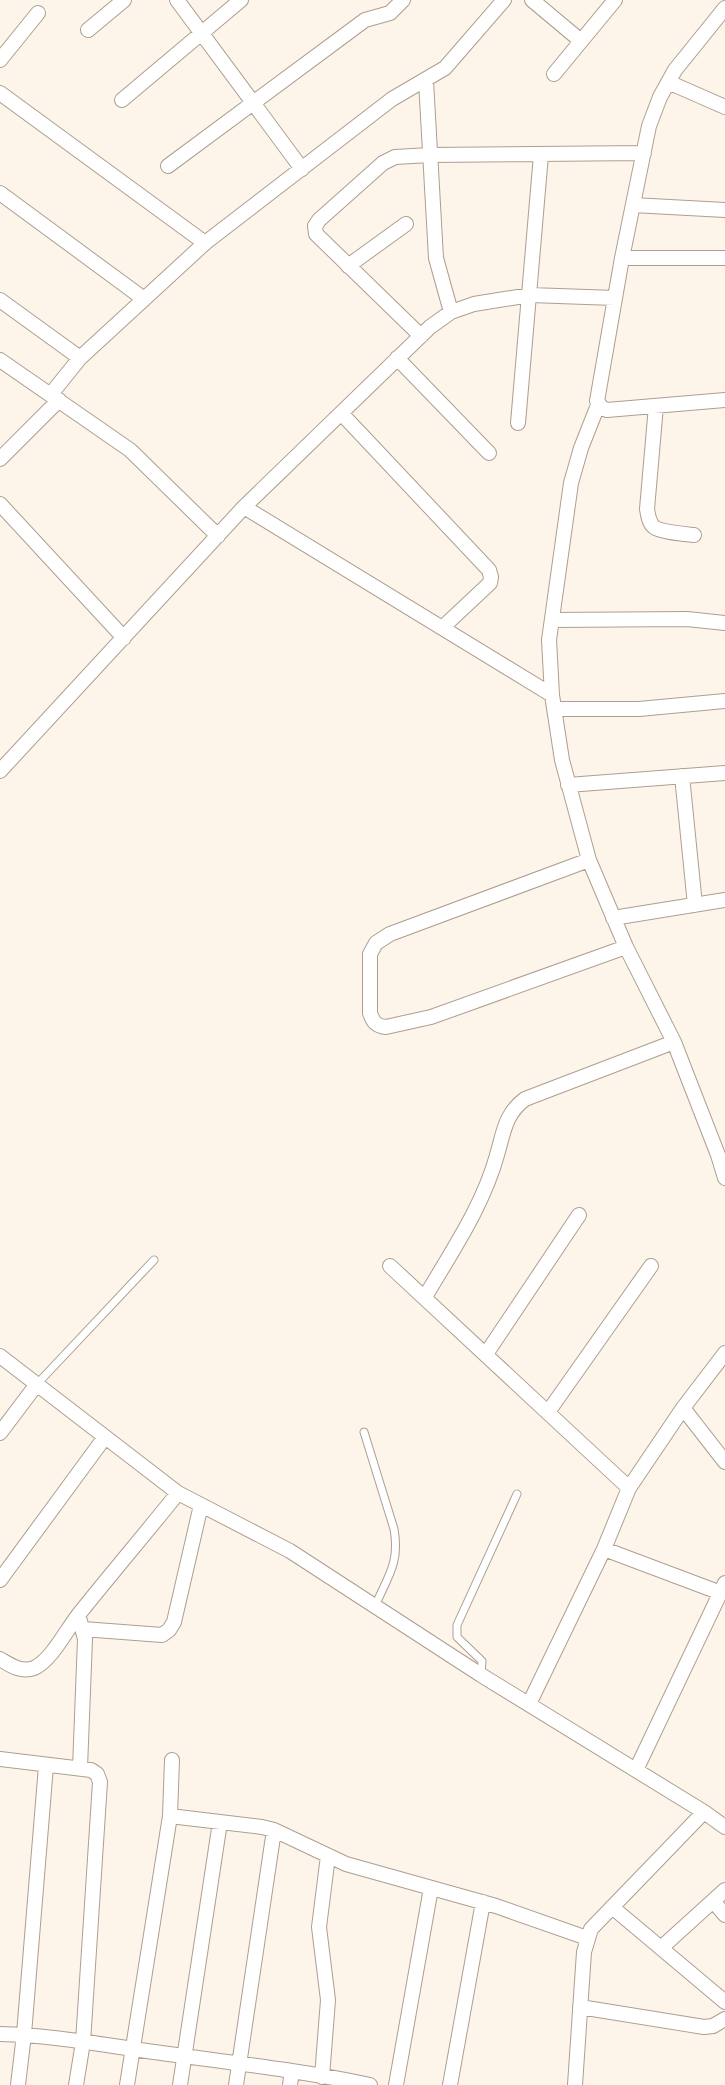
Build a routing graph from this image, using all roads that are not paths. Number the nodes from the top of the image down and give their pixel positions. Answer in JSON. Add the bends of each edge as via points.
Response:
{"nodes":[{"id":1,"x":124,"y":0,"type":"edge"},
{"id":2,"x":177,"y":0,"type":"edge"},
{"id":3,"x":241,"y":0,"type":"edge"},
{"id":4,"x":403,"y":0,"type":"edge"},
{"id":5,"x":504,"y":0,"type":"edge"},
{"id":6,"x":532,"y":0,"type":"edge"},
{"id":7,"x":615,"y":0,"type":"edge"},
{"id":8,"x":724,"y":12,"type":"edge"},
{"id":9,"x":38,"y":13,"type":"dead end"},
{"id":10,"x":88,"y":30,"type":"dead end"},
{"id":11,"x":201,"y":34,"type":"junction"},
{"id":12,"x":581,"y":41,"type":"junction"},
{"id":13,"x":0,"y":60,"type":"edge"},
{"id":14,"x":554,"y":74,"type":"dead end"},
{"id":15,"x":426,"y":80,"type":"junction"},
{"id":16,"x":668,"y":82,"type":"junction"},
{"id":17,"x":0,"y":93,"type":"edge"},
{"id":18,"x":122,"y":100,"type":"dead end"},
{"id":19,"x":254,"y":104,"type":"junction"},
{"id":20,"x":725,"y":107,"type":"edge"},
{"id":21,"x":644,"y":153,"type":"junction"},
{"id":22,"x":430,"y":155,"type":"junction"},
{"id":23,"x":541,"y":155,"type":"junction"},
{"id":24,"x":168,"y":166,"type":"dead end"},
{"id":25,"x":302,"y":169,"type":"junction"},
{"id":26,"x":0,"y":193,"type":"edge"},
{"id":27,"x":633,"y":205,"type":"junction"},
{"id":28,"x":725,"y":210,"type":"edge"},
{"id":29,"x":406,"y":224,"type":"dead end"},
{"id":30,"x":205,"y":244,"type":"junction"},
{"id":31,"x":622,"y":258,"type":"junction"},
{"id":32,"x":725,"y":258,"type":"edge"},
{"id":33,"x":348,"y":266,"type":"junction"},
{"id":34,"x":530,"y":295,"type":"junction"},
{"id":35,"x":615,"y":298,"type":"junction"},
{"id":36,"x":144,"y":299,"type":"junction"},
{"id":37,"x":0,"y":300,"type":"edge"},
{"id":38,"x":451,"y":312,"type":"junction"},
{"id":39,"x":420,"y":336,"type":"junction"},
{"id":40,"x":80,"y":358,"type":"junction"},
{"id":41,"x":398,"y":358,"type":"junction"},
{"id":42,"x":0,"y":360,"type":"edge"},
{"id":43,"x":55,"y":397,"type":"junction"},
{"id":44,"x":725,"y":400,"type":"edge"},
{"id":45,"x":598,"y":405,"type":"junction"},
{"id":46,"x":656,"y":406,"type":"junction"},
{"id":47,"x":341,"y":413,"type":"junction"},
{"id":48,"x":518,"y":423,"type":"dead end"},
{"id":49,"x":489,"y":453,"type":"dead end"},
{"id":50,"x":0,"y":459,"type":"edge"},
{"id":51,"x":0,"y":504,"type":"edge"},
{"id":52,"x":244,"y":507,"type":"junction"},
{"id":53,"x":694,"y":535,"type":"dead end"},
{"id":54,"x":218,"y":536,"type":"junction"},
{"id":55,"x":552,"y":620,"type":"junction"},
{"id":56,"x":725,"y":624,"type":"edge"},
{"id":57,"x":442,"y":628,"type":"junction"},
{"id":58,"x":124,"y":638,"type":"junction"},
{"id":59,"x":552,"y":695,"type":"junction"},
{"id":60,"x":725,"y":701,"type":"edge"},
{"id":61,"x":554,"y":709,"type":"junction"},
{"id":62,"x":0,"y":772,"type":"edge"},
{"id":63,"x":725,"y":773,"type":"edge"},
{"id":64,"x":682,"y":776,"type":"junction"},
{"id":65,"x":568,"y":785,"type":"junction"},
{"id":66,"x":589,"y":860,"type":"junction"},
{"id":67,"x":725,"y":900,"type":"edge"},
{"id":68,"x":695,"y":905,"type":"junction"},
{"id":69,"x":613,"y":918,"type":"junction"},
{"id":70,"x":626,"y":948,"type":"junction"},
{"id":71,"x":674,"y":1042,"type":"junction"},
{"id":72,"x":725,"y":1178,"type":"edge"},
{"id":73,"x":579,"y":1215,"type":"dead end"},
{"id":74,"x":154,"y":1260,"type":"dead end"},
{"id":75,"x":390,"y":1266,"type":"dead end"},
{"id":76,"x":651,"y":1266,"type":"dead end"},
{"id":77,"x":425,"y":1297,"type":"junction"},
{"id":78,"x":725,"y":1353,"type":"edge"},
{"id":79,"x":486,"y":1354,"type":"junction"},
{"id":80,"x":0,"y":1356,"type":"edge"},
{"id":81,"x":37,"y":1384,"type":"junction"},
{"id":82,"x":683,"y":1408,"type":"junction"},
{"id":83,"x":548,"y":1412,"type":"junction"},
{"id":84,"x":364,"y":1432,"type":"dead end"},
{"id":85,"x":0,"y":1433,"type":"edge"},
{"id":86,"x":105,"y":1437,"type":"junction"},
{"id":87,"x":725,"y":1462,"type":"edge"},
{"id":88,"x":629,"y":1488,"type":"junction"},
{"id":89,"x":178,"y":1493,"type":"junction"},
{"id":90,"x":517,"y":1494,"type":"dead end"},
{"id":91,"x":201,"y":1505,"type":"junction"},
{"id":92,"x":604,"y":1549,"type":"junction"},
{"id":93,"x":0,"y":1580,"type":"edge"},
{"id":94,"x":723,"y":1588,"type":"edge"},
{"id":95,"x":375,"y":1606,"type":"junction"},
{"id":96,"x":78,"y":1616,"type":"junction"},
{"id":97,"x":83,"y":1629,"type":"junction"},
{"id":98,"x":0,"y":1659,"type":"edge"},
{"id":99,"x":481,"y":1676,"type":"junction"},
{"id":100,"x":529,"y":1704,"type":"junction"},
{"id":101,"x":0,"y":1759,"type":"edge"},
{"id":102,"x":172,"y":1760,"type":"dead end"},
{"id":103,"x":46,"y":1766,"type":"junction"},
{"id":104,"x":80,"y":1768,"type":"junction"},
{"id":105,"x":636,"y":1770,"type":"junction"},
{"id":106,"x":704,"y":1812,"type":"junction"},
{"id":107,"x":170,"y":1816,"type":"junction"},
{"id":108,"x":220,"y":1822,"type":"junction"},
{"id":109,"x":725,"y":1827,"type":"edge"},
{"id":110,"x":274,"y":1830,"type":"junction"},
{"id":111,"x":328,"y":1856,"type":"junction"},
{"id":112,"x":431,"y":1888,"type":"junction"},
{"id":113,"x":725,"y":1890,"type":"edge"},
{"id":114,"x":713,"y":1901,"type":"junction"},
{"id":115,"x":483,"y":1902,"type":"junction"},
{"id":116,"x":612,"y":1907,"type":"junction"},
{"id":117,"x":725,"y":1915,"type":"edge"},
{"id":118,"x":587,"y":1938,"type":"junction"},
{"id":119,"x":661,"y":1948,"type":"junction"},
{"id":120,"x":725,"y":2002,"type":"edge"},
{"id":121,"x":580,"y":2007,"type":"junction"},
{"id":122,"x":725,"y":2019,"type":"edge"},
{"id":123,"x":0,"y":2034,"type":"edge"},
{"id":124,"x":24,"y":2034,"type":"junction"},
{"id":125,"x":83,"y":2042,"type":"junction"},
{"id":126,"x":132,"y":2049,"type":"junction"},
{"id":127,"x":184,"y":2056,"type":"junction"},
{"id":128,"x":239,"y":2064,"type":"junction"},
{"id":129,"x":322,"y":2077,"type":"junction"},
{"id":130,"x":291,"y":2078,"type":"edge"},
{"id":131,"x":18,"y":2085,"type":"edge"},
{"id":132,"x":76,"y":2085,"type":"edge"},
{"id":133,"x":127,"y":2085,"type":"edge"},
{"id":134,"x":180,"y":2085,"type":"edge"},
{"id":135,"x":236,"y":2085,"type":"edge"},
{"id":136,"x":369,"y":2085,"type":"edge"},
{"id":137,"x":396,"y":2085,"type":"edge"},
{"id":138,"x":450,"y":2085,"type":"edge"},
{"id":139,"x":575,"y":2085,"type":"edge"}],
"edges":[{"from":1,"to":10,"type":"street"},
{"from":2,"to":11,"type":"street"},
{"from":3,"to":11,"type":"street"},
{"from":4,"to":19,"type":"street","via":[[390,13],[379,14],[365,20]]},
{"from":5,"to":15,"type":"street","via":[[445,68]]},
{"from":6,"to":12,"type":"street"},
{"from":7,"to":12,"type":"street"},
{"from":8,"to":16,"type":"street","via":[[675,70]]},
{"from":9,"to":13,"type":"street"},
{"from":11,"to":18,"type":"street"},
{"from":11,"to":19,"type":"street"},
{"from":12,"to":14,"type":"street"},
{"from":15,"to":22,"type":"street"},
{"from":15,"to":25,"type":"street","via":[[392,99]]},
{"from":16,"to":20,"type":"street"},
{"from":16,"to":21,"type":"street","via":[[650,126]]},
{"from":17,"to":30,"type":"street"},
{"from":19,"to":24,"type":"street"},
{"from":19,"to":25,"type":"street"},
{"from":21,"to":23,"type":"street"},
{"from":21,"to":27,"type":"street"},
{"from":22,"to":23,"type":"street"},
{"from":22,"to":33,"type":"street","via":[[395,157],[383,163],[319,220],[315,226],[316,234]]},
{"from":22,"to":38,"type":"street","via":[[436,258]]},
{"from":23,"to":34,"type":"street"},
{"from":25,"to":30,"type":"street"},
{"from":26,"to":36,"type":"street"},
{"from":27,"to":28,"type":"street"},
{"from":27,"to":31,"type":"street"},
{"from":29,"to":33,"type":"street"},
{"from":30,"to":36,"type":"street"},
{"from":31,"to":32,"type":"street"},
{"from":31,"to":35,"type":"street"},
{"from":33,"to":39,"type":"street"},
{"from":34,"to":35,"type":"street"},
{"from":34,"to":38,"type":"street","via":[[474,304]]},
{"from":34,"to":48,"type":"street"},
{"from":35,"to":45,"type":"street","via":[[597,395]]},
{"from":36,"to":40,"type":"street"},
{"from":37,"to":40,"type":"street"},
{"from":38,"to":39,"type":"street"},
{"from":39,"to":41,"type":"street"},
{"from":40,"to":43,"type":"street"},
{"from":41,"to":47,"type":"street"},
{"from":41,"to":49,"type":"street"},
{"from":42,"to":43,"type":"street"},
{"from":43,"to":50,"type":"street"},
{"from":43,"to":54,"type":"street","via":[[130,450]]},
{"from":44,"to":46,"type":"street"},
{"from":45,"to":46,"type":"street","via":[[607,410]]},
{"from":45,"to":55,"type":"street","via":[[583,442],[571,483]]},
{"from":46,"to":53,"type":"street","via":[[647,509],[649,519],[653,527]]},
{"from":47,"to":52,"type":"street"},
{"from":47,"to":57,"type":"street","via":[[489,570],[490,583]]},
{"from":51,"to":58,"type":"street"},
{"from":52,"to":54,"type":"street"},
{"from":52,"to":57,"type":"street"},
{"from":54,"to":58,"type":"street"},
{"from":55,"to":56,"type":"street","via":[[687,619]]},
{"from":55,"to":59,"type":"street","via":[[549,640]]},
{"from":57,"to":59,"type":"street"},
{"from":58,"to":62,"type":"street"},
{"from":59,"to":61,"type":"street"},
{"from":60,"to":61,"type":"street","via":[[639,709]]},
{"from":61,"to":65,"type":"street"},
{"from":63,"to":64,"type":"street"},
{"from":64,"to":65,"type":"street"},
{"from":64,"to":68,"type":"street"},
{"from":65,"to":66,"type":"street"},
{"from":66,"to":69,"type":"street"},
{"from":66,"to":70,"type":"street","via":[[390,934],[376,943],[370,954],[370,1013],[373,1021],[378,1026],[386,1027],[431,1017]]},
{"from":67,"to":68,"type":"street"},
{"from":68,"to":69,"type":"street"},
{"from":69,"to":70,"type":"street"},
{"from":70,"to":71,"type":"street"},
{"from":71,"to":72,"type":"street"},
{"from":71,"to":77,"type":"street","via":[[525,1099],[514,1107],[507,1120],[482,1197]]},
{"from":73,"to":79,"type":"street"},
{"from":74,"to":81,"type":"lane"},
{"from":75,"to":77,"type":"street"},
{"from":76,"to":83,"type":"street"},
{"from":77,"to":79,"type":"street"},
{"from":78,"to":82,"type":"street"},
{"from":79,"to":83,"type":"street"},
{"from":80,"to":81,"type":"street"},
{"from":81,"to":85,"type":"street"},
{"from":81,"to":86,"type":"street"},
{"from":82,"to":87,"type":"street"},
{"from":82,"to":88,"type":"street"},
{"from":83,"to":88,"type":"street"},
{"from":84,"to":95,"type":"lane","via":[[397,1545],[396,1559]]},
{"from":86,"to":89,"type":"street"},
{"from":86,"to":93,"type":"street"},
{"from":88,"to":92,"type":"street"},
{"from":89,"to":91,"type":"street"},
{"from":89,"to":96,"type":"street"},
{"from":90,"to":99,"type":"lane","via":[[456,1625],[457,1637],[482,1661]]},
{"from":91,"to":95,"type":"street","via":[[290,1551]]},
{"from":91,"to":97,"type":"street","via":[[174,1622],[169,1630],[162,1635]]},
{"from":92,"to":94,"type":"street"},
{"from":92,"to":100,"type":"street"},
{"from":94,"to":105,"type":"street"},
{"from":95,"to":99,"type":"street"},
{"from":96,"to":97,"type":"street"},
{"from":96,"to":98,"type":"street","via":[[43,1662],[33,1668],[24,1670]]},
{"from":97,"to":104,"type":"street"},
{"from":99,"to":100,"type":"street"},
{"from":100,"to":105,"type":"street"},
{"from":101,"to":103,"type":"street"},
{"from":102,"to":107,"type":"street"},
{"from":103,"to":104,"type":"street"},
{"from":103,"to":124,"type":"street"},
{"from":104,"to":125,"type":"street","via":[[97,1774],[100,1782]]},
{"from":105,"to":106,"type":"street"},
{"from":106,"to":109,"type":"street"},
{"from":106,"to":116,"type":"street"},
{"from":107,"to":108,"type":"street"},
{"from":107,"to":126,"type":"street"},
{"from":108,"to":110,"type":"street"},
{"from":108,"to":127,"type":"street"},
{"from":110,"to":111,"type":"street"},
{"from":110,"to":128,"type":"street"},
{"from":111,"to":112,"type":"street","via":[[346,1864]]},
{"from":111,"to":129,"type":"street","via":[[319,1927],[328,2000]]},
{"from":112,"to":115,"type":"street"},
{"from":112,"to":137,"type":"street"},
{"from":113,"to":114,"type":"street"},
{"from":114,"to":117,"type":"street"},
{"from":114,"to":119,"type":"street"},
{"from":115,"to":118,"type":"street"},
{"from":115,"to":138,"type":"street"},
{"from":116,"to":118,"type":"street","via":[[591,1929]]},
{"from":116,"to":119,"type":"street"},
{"from":118,"to":121,"type":"street"},
{"from":119,"to":120,"type":"street"},
{"from":121,"to":122,"type":"street","via":[[704,2027]]},
{"from":121,"to":139,"type":"street"},
{"from":123,"to":124,"type":"street"},
{"from":124,"to":125,"type":"street"},
{"from":124,"to":131,"type":"street"},
{"from":125,"to":126,"type":"street"},
{"from":125,"to":132,"type":"street"},
{"from":126,"to":127,"type":"street"},
{"from":126,"to":133,"type":"street"},
{"from":127,"to":128,"type":"street"},
{"from":127,"to":134,"type":"street"},
{"from":128,"to":130,"type":"street"},
{"from":128,"to":135,"type":"street"},
{"from":129,"to":130,"type":"street"},
{"from":129,"to":136,"type":"street"}]}
